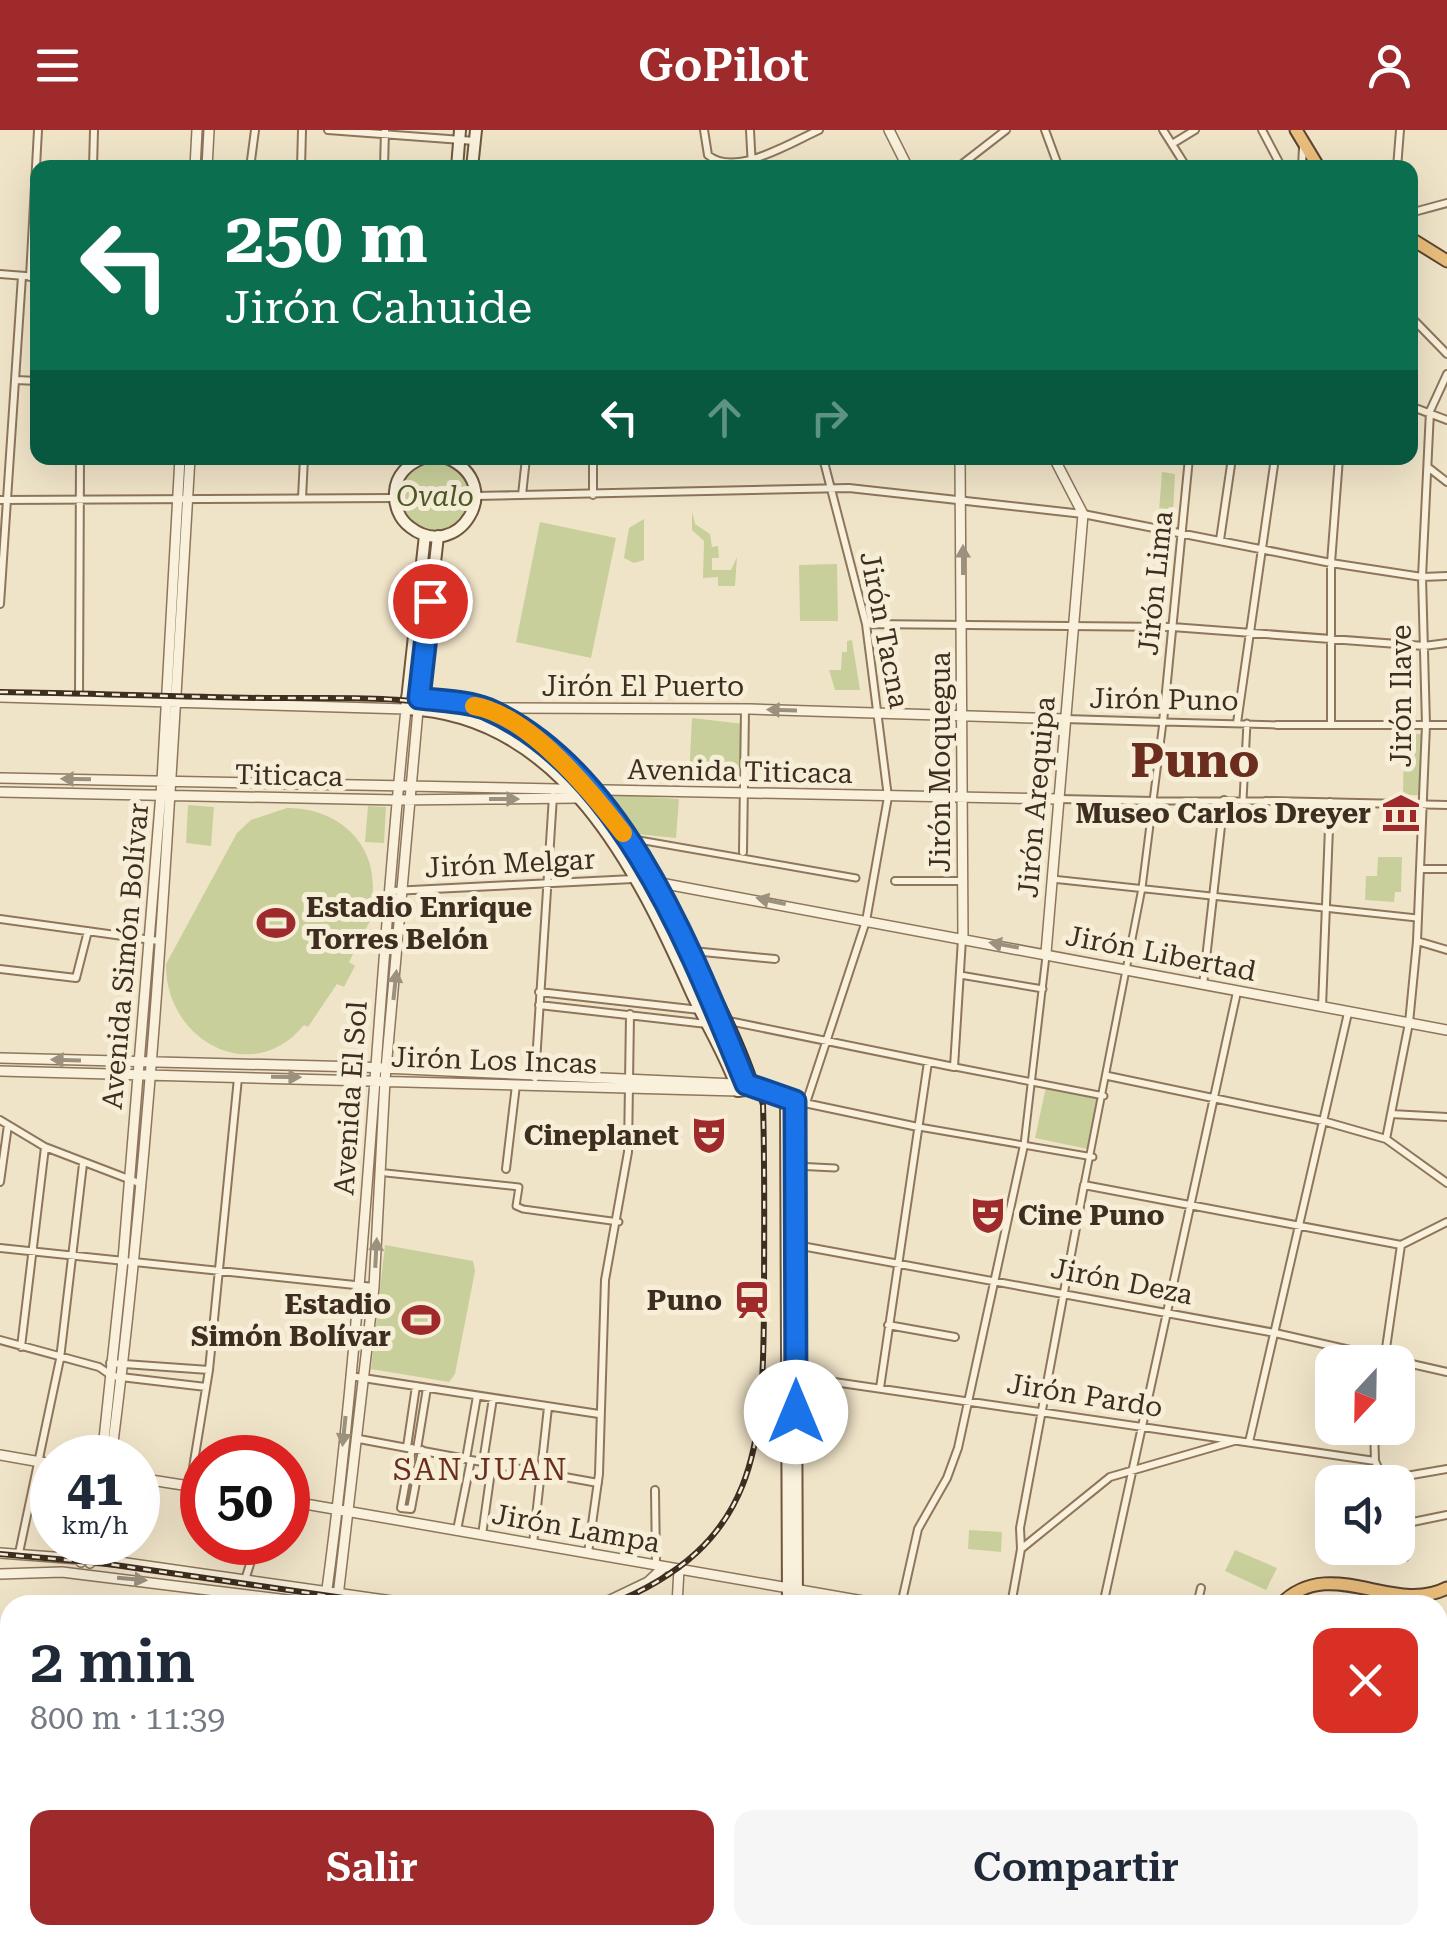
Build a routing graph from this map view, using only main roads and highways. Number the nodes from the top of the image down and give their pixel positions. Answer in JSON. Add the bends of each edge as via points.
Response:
{"nodes":[{"id":1,"x":1303,"y":132,"type":"edge"},
{"id":2,"x":460,"y":135,"type":"edge"},
{"id":3,"x":458,"y":160,"type":"edge"},
{"id":4,"x":1315,"y":160,"type":"edge"},
{"id":5,"x":1322,"y":160,"type":"edge"},
{"id":6,"x":1418,"y":243,"type":"edge"},
{"id":7,"x":1418,"y":251,"type":"edge"},
{"id":8,"x":1447,"y":262,"type":"edge"},
{"id":9,"x":1447,"y":270,"type":"edge"},
{"id":10,"x":413,"y":465,"type":"edge"},
{"id":11,"x":458,"y":465,"type":"edge"},
{"id":12,"x":432,"y":536,"type":"junction"},
{"id":13,"x":413,"y":703,"type":"junction"},
{"id":14,"x":744,"y":1088,"type":"junction"},
{"id":15,"x":796,"y":1101,"type":"junction"},
{"id":16,"x":791,"y":1245,"type":"junction"},
{"id":17,"x":793,"y":1587,"type":"junction"},
{"id":18,"x":791,"y":1595,"type":"edge"},
{"id":19,"x":795,"y":1595,"type":"edge"},
{"id":20,"x":1293,"y":1595,"type":"edge"},
{"id":21,"x":1392,"y":1595,"type":"edge"}],
"edges":[{"from":1,"to":4,"type":"highway"},
{"from":1,"to":5,"type":"highway"},
{"from":2,"to":3,"type":"main road"},
{"from":6,"to":8,"type":"highway"},
{"from":7,"to":9,"type":"highway"},
{"from":10,"to":12,"type":"main road","via":[[401,474],[394,498],[404,522]]},
{"from":11,"to":12,"type":"main road","via":[[468,471],[476,496],[469,519],[450,534]]},
{"from":12,"to":13,"type":"main road","name":"Avenida El Sol"},
{"from":13,"to":14,"type":"main road","via":[[482,724],[530,751],[568,787],[640,879]]},
{"from":13,"to":14,"type":"main road","name":"Jirón El Puerto","via":[[485,708],[551,752],[591,792],[654,881]]},
{"from":14,"to":15,"type":"main road"},
{"from":15,"to":16,"type":"main road"},
{"from":15,"to":16,"type":"main road"},
{"from":16,"to":17,"type":"main road"},
{"from":17,"to":18,"type":"main road"},
{"from":17,"to":19,"type":"main road"},
{"from":20,"to":21,"type":"highway","via":[[1332,1581]]}]}
